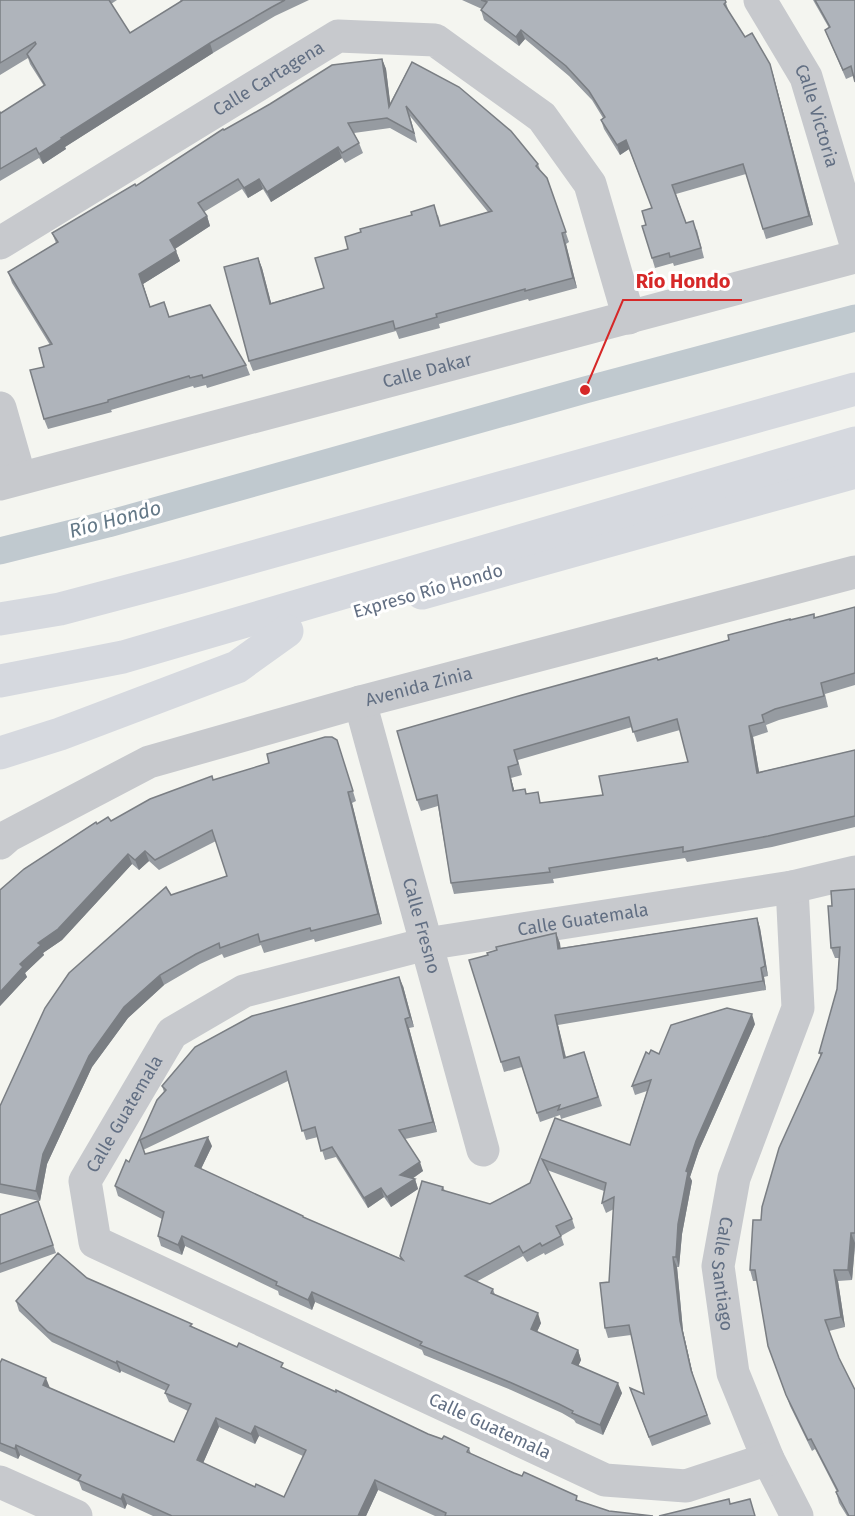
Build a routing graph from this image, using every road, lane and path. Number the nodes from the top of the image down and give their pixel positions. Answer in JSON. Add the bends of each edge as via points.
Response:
{"nodes":[{"id":1,"x":760,"y":0,"type":"edge"},
{"id":2,"x":855,"y":241,"type":"edge"},
{"id":3,"x":0,"y":243,"type":"edge"},
{"id":4,"x":855,"y":257,"type":"edge"},
{"id":5,"x":629,"y":318,"type":"junction"},
{"id":6,"x":855,"y":389,"type":"edge"},
{"id":7,"x":0,"y":408,"type":"edge"},
{"id":8,"x":855,"y":424,"type":"edge"},
{"id":9,"x":855,"y":443,"type":"edge"},
{"id":10,"x":855,"y":472,"type":"edge"},
{"id":11,"x":10,"y":481,"type":"edge"},
{"id":12,"x":855,"y":572,"type":"edge"},
{"id":13,"x":0,"y":619,"type":"edge"},
{"id":14,"x":286,"y":631,"type":"junction"},
{"id":15,"x":0,"y":659,"type":"edge"},
{"id":16,"x":0,"y":681,"type":"edge"},
{"id":17,"x":360,"y":702,"type":"junction"},
{"id":18,"x":0,"y":704,"type":"edge"},
{"id":19,"x":0,"y":753,"type":"edge"},
{"id":20,"x":0,"y":843,"type":"edge"},
{"id":21,"x":855,"y":872,"type":"edge"},
{"id":22,"x":792,"y":887,"type":"junction"},
{"id":23,"x":426,"y":944,"type":"junction"},
{"id":24,"x":483,"y":1150,"type":"dead end"},
{"id":25,"x":768,"y":1459,"type":"junction"},
{"id":26,"x":0,"y":1482,"type":"edge"},
{"id":27,"x":76,"y":1516,"type":"edge"},
{"id":28,"x":798,"y":1516,"type":"edge"}],
"edges":[{"from":1,"to":2,"type":"street","name":"Calle Victoria","via":[[806,77]]},
{"from":3,"to":5,"type":"street","name":"Calle Cartagena","via":[[338,36],[435,40],[542,117],[591,184]]},
{"from":4,"to":5,"type":"street","name":"Calle Dakar"},
{"from":5,"to":11,"type":"street","name":"Calle Dakar"},
{"from":6,"to":13,"type":"highway","via":[[181,577],[60,609]]},
{"from":7,"to":11,"type":"street"},
{"from":8,"to":15,"type":"highway","via":[[132,633]]},
{"from":9,"to":16,"type":"highway","via":[[123,657]]},
{"from":10,"to":14,"type":"highway","name":"Expreso Río Hondo"},
{"from":12,"to":17,"type":"street","name":"Avenida Zinia"},
{"from":14,"to":18,"type":"highway","name":"Expreso Río Hondo","via":[[69,691]]},
{"from":14,"to":19,"type":"highway","via":[[237,667]]},
{"from":17,"to":20,"type":"street","name":"Avenida Zinia","via":[[148,762]]},
{"from":17,"to":23,"type":"street","name":"Calle Fresno"},
{"from":21,"to":22,"type":"street","name":"Calle Guatemala"},
{"from":22,"to":23,"type":"street","name":"Calle Guatemala"},
{"from":22,"to":25,"type":"street","name":"Calle Santiago","via":[[798,1008],[734,1178],[718,1266],[733,1373]]},
{"from":23,"to":24,"type":"street","name":"Calle Fresno"},
{"from":23,"to":25,"type":"street","name":"Calle Guatemala","via":[[244,991],[172,1033],[85,1181],[95,1242],[605,1480],[686,1486]]},
{"from":25,"to":28,"type":"street","name":"Calle Santiago"},
{"from":26,"to":27,"type":"street"}]}
